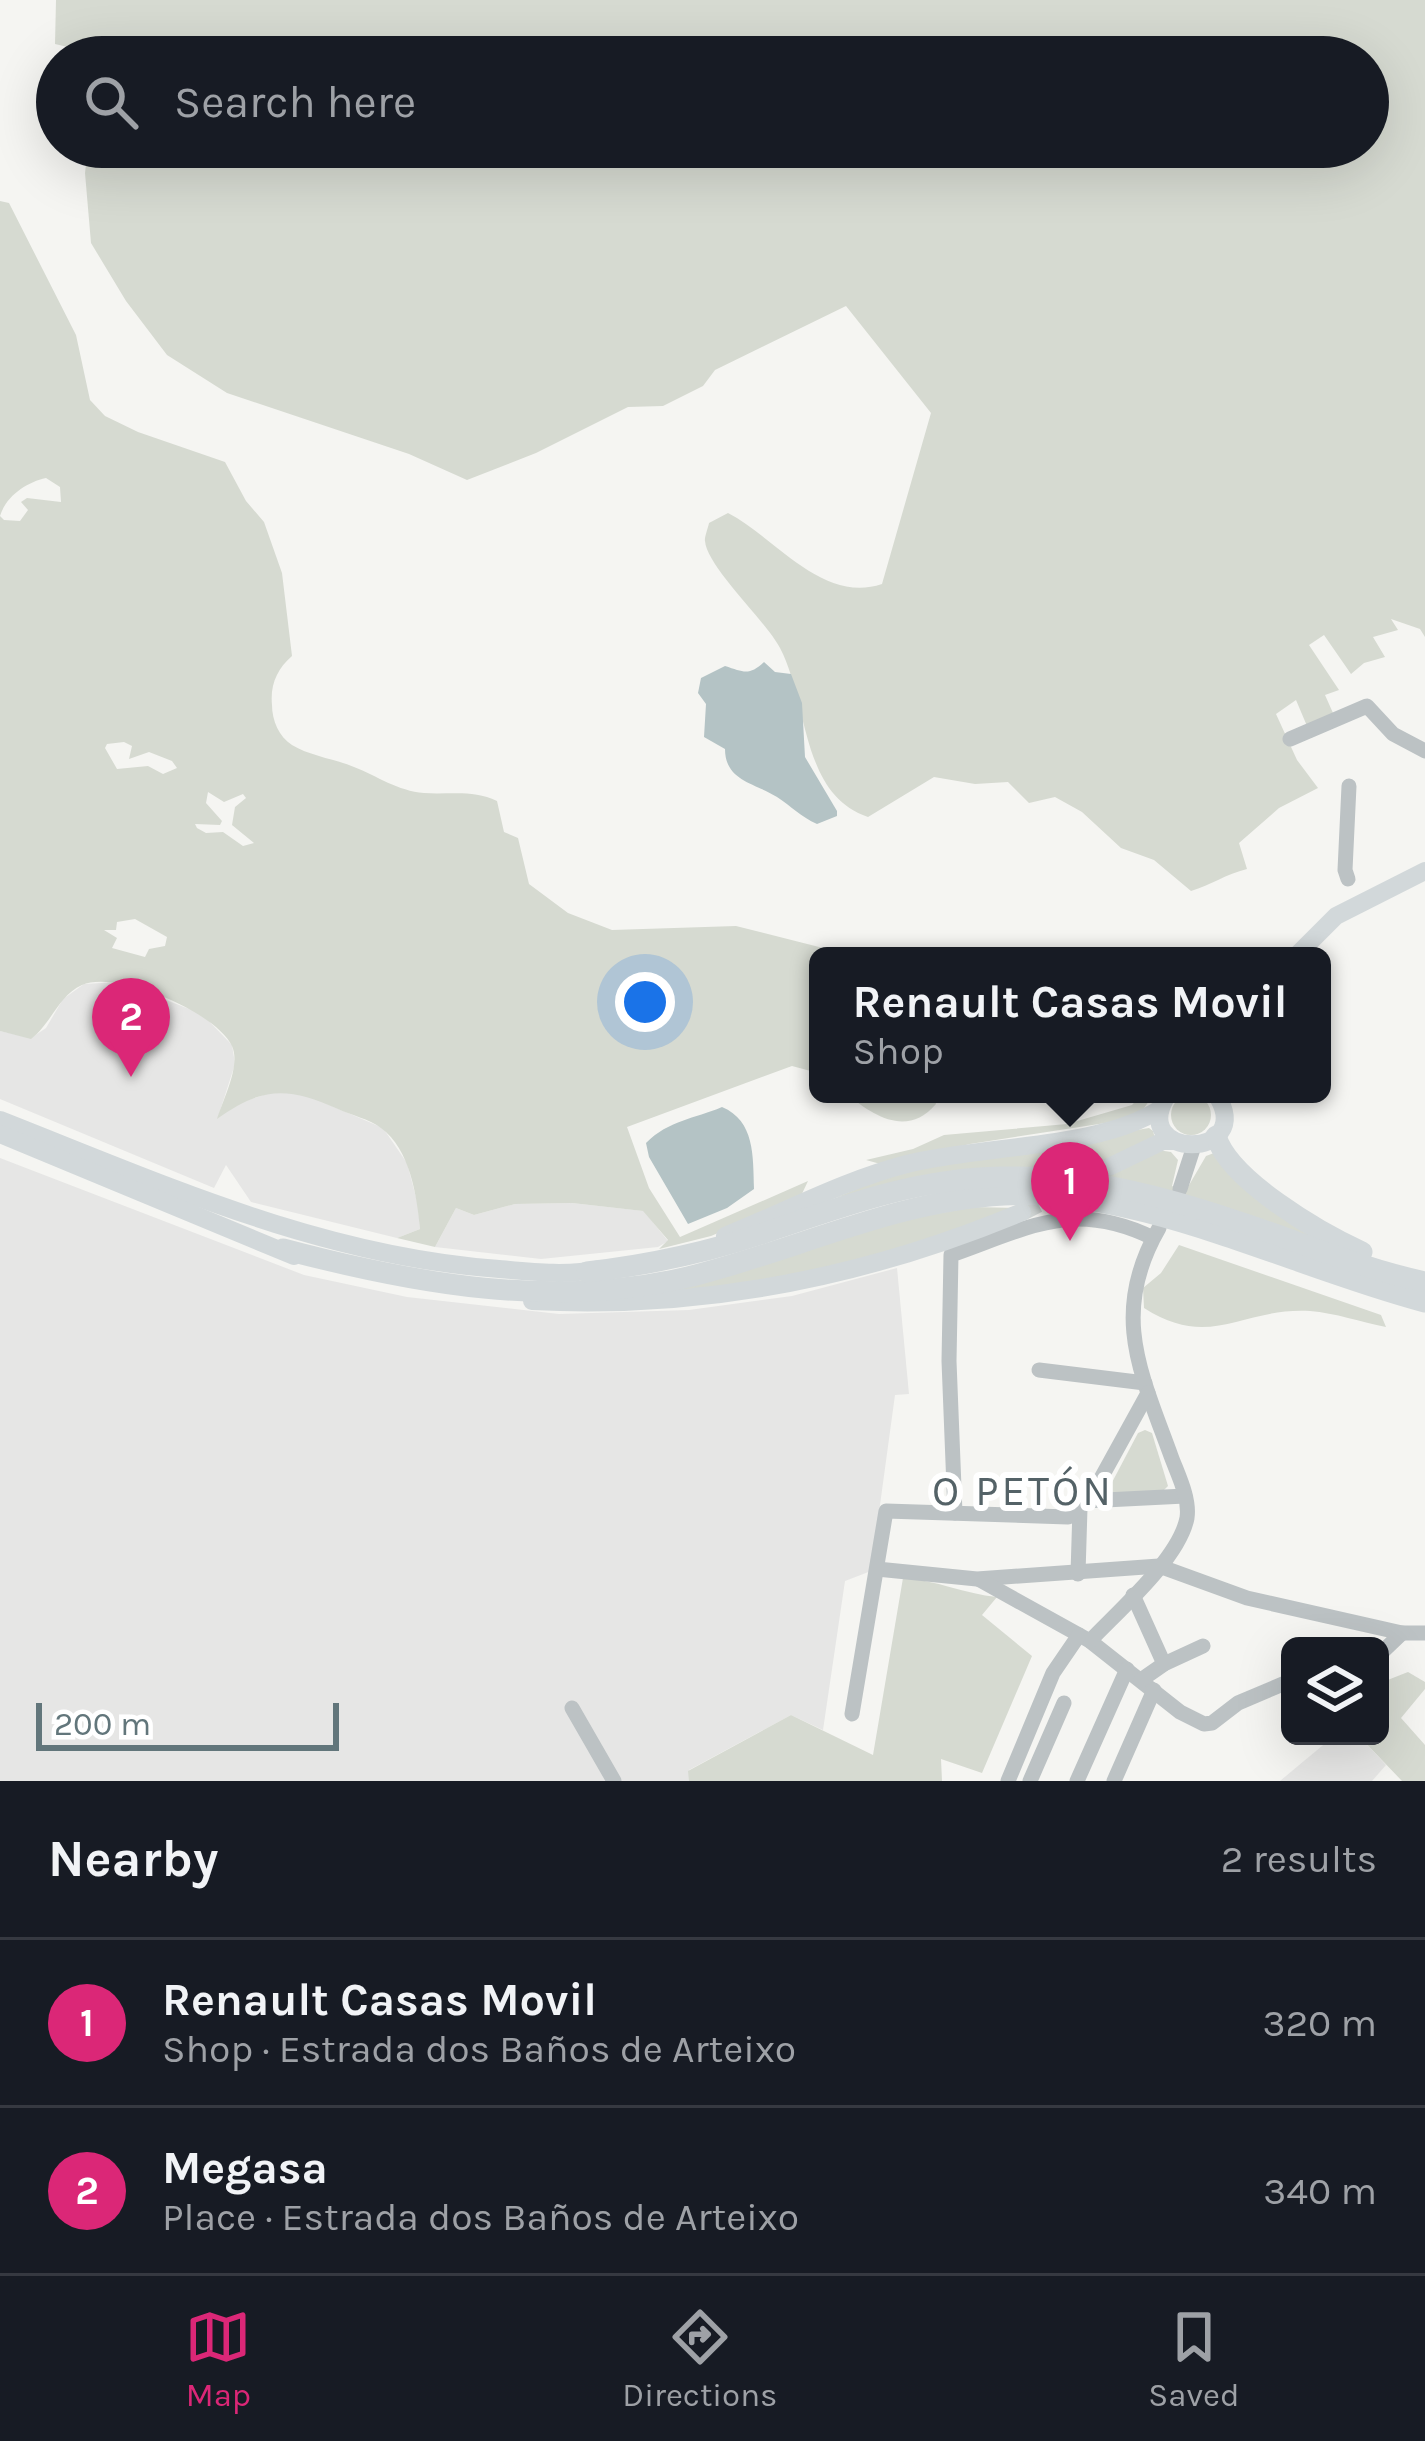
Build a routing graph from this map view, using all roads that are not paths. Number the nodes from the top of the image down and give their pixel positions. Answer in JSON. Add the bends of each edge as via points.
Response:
{"nodes":[{"id":1,"x":1290,"y":739,"type":"dead end"},
{"id":2,"x":1425,"y":751,"type":"edge"},
{"id":3,"x":1349,"y":786,"type":"dead end"},
{"id":4,"x":1425,"y":871,"type":"edge"},
{"id":5,"x":1348,"y":879,"type":"dead end"},
{"id":6,"x":1304,"y":947,"type":"edge"},
{"id":7,"x":1161,"y":1103,"type":"edge"},
{"id":8,"x":1164,"y":1103,"type":"edge"},
{"id":9,"x":1222,"y":1103,"type":"edge"},
{"id":10,"x":0,"y":1106,"type":"edge"},
{"id":11,"x":0,"y":1120,"type":"edge"},
{"id":12,"x":0,"y":1133,"type":"edge"},
{"id":13,"x":1216,"y":1136,"type":"junction"},
{"id":14,"x":1184,"y":1144,"type":"junction"},
{"id":15,"x":0,"y":1145,"type":"edge"},
{"id":16,"x":1112,"y":1166,"type":"tunnel mouth"},
{"id":17,"x":1180,"y":1189,"type":"dead end"},
{"id":18,"x":1022,"y":1212,"type":"tunnel mouth"},
{"id":19,"x":221,"y":1228,"type":"junction"},
{"id":20,"x":286,"y":1240,"type":"junction"},
{"id":21,"x":954,"y":1247,"type":"junction"},
{"id":22,"x":586,"y":1272,"type":"junction"},
{"id":23,"x":1425,"y":1273,"type":"edge"},
{"id":24,"x":1425,"y":1282,"type":"edge"},
{"id":25,"x":1425,"y":1302,"type":"edge"},
{"id":26,"x":1039,"y":1370,"type":"dead end"},
{"id":27,"x":1147,"y":1388,"type":"junction"},
{"id":28,"x":1185,"y":1496,"type":"junction"},
{"id":29,"x":1083,"y":1504,"type":"junction"},
{"id":30,"x":955,"y":1513,"type":"junction"},
{"id":31,"x":1159,"y":1566,"type":"junction"},
{"id":32,"x":877,"y":1570,"type":"junction"},
{"id":33,"x":1078,"y":1574,"type":"junction"},
{"id":34,"x":977,"y":1579,"type":"junction"},
{"id":35,"x":1263,"y":1580,"type":"dead end"},
{"id":36,"x":1133,"y":1595,"type":"junction"},
{"id":37,"x":1261,"y":1600,"type":"junction"},
{"id":38,"x":1402,"y":1633,"type":"junction"},
{"id":39,"x":1425,"y":1633,"type":"edge"},
{"id":40,"x":1084,"y":1638,"type":"junction"},
{"id":41,"x":1389,"y":1645,"type":"edge"},
{"id":42,"x":1204,"y":1646,"type":"dead end"},
{"id":43,"x":1164,"y":1664,"type":"junction"},
{"id":44,"x":1141,"y":1680,"type":"junction"},
{"id":45,"x":1281,"y":1685,"type":"edge"},
{"id":46,"x":1064,"y":1702,"type":"dead end"},
{"id":47,"x":572,"y":1708,"type":"dead end"},
{"id":48,"x":852,"y":1714,"type":"dead end"},
{"id":49,"x":614,"y":1781,"type":"edge"},
{"id":50,"x":1008,"y":1781,"type":"edge"},
{"id":51,"x":1030,"y":1781,"type":"edge"},
{"id":52,"x":1077,"y":1781,"type":"edge"},
{"id":53,"x":1114,"y":1781,"type":"edge"}],
"edges":[{"from":1,"to":2,"type":"street","via":[[1367,706],[1393,734]]},
{"from":3,"to":5,"type":"street"},
{"from":4,"to":6,"type":"main road","via":[[1336,916]]},
{"from":7,"to":22,"type":"main road","via":[[1126,1126],[895,1168],[722,1237]]},
{"from":8,"to":14,"type":"main road","via":[[1162,1127]]},
{"from":9,"to":13,"type":"main road"},
{"from":10,"to":20,"type":"main road"},
{"from":11,"to":20,"type":"main road"},
{"from":12,"to":19,"type":"main road"},
{"from":13,"to":14,"type":"main road"},
{"from":13,"to":23,"type":"highway","via":[[1227,1157],[1280,1206],[1343,1244]]},
{"from":14,"to":16,"type":"main road","via":[[1163,1141]]},
{"from":14,"to":17,"type":"street"},
{"from":15,"to":19,"type":"main road"},
{"from":18,"to":21,"type":"main road"},
{"from":19,"to":20,"type":"main road"},
{"from":20,"to":21,"type":"main road","via":[[307,1263],[423,1290],[578,1303],[738,1294]]},
{"from":20,"to":22,"type":"main road","via":[[473,1268]]},
{"from":20,"to":25,"type":"highway","via":[[344,1265],[456,1286],[607,1290],[692,1276],[912,1206],[1008,1194],[1148,1215]]},
{"from":21,"to":27,"type":"street","via":[[1086,1216],[1156,1233],[1133,1298],[1132,1332]]},
{"from":21,"to":30,"type":"street"},
{"from":22,"to":24,"type":"highway","via":[[690,1256],[906,1186],[1002,1177],[1120,1188]]},
{"from":26,"to":27,"type":"street"},
{"from":27,"to":28,"type":"street"},
{"from":27,"to":29,"type":"street"},
{"from":28,"to":29,"type":"street"},
{"from":28,"to":31,"type":"street","via":[[1188,1516]]},
{"from":29,"to":30,"type":"street","via":[[1068,1517]]},
{"from":29,"to":33,"type":"street"},
{"from":30,"to":32,"type":"street","via":[[886,1511]]},
{"from":31,"to":33,"type":"street"},
{"from":31,"to":36,"type":"street"},
{"from":31,"to":37,"type":"street"},
{"from":32,"to":34,"type":"street"},
{"from":32,"to":48,"type":"street"},
{"from":33,"to":34,"type":"street"},
{"from":34,"to":40,"type":"street"},
{"from":35,"to":37,"type":"street"},
{"from":36,"to":40,"type":"street"},
{"from":36,"to":43,"type":"street"},
{"from":37,"to":38,"type":"street"},
{"from":38,"to":39,"type":"street"},
{"from":38,"to":41,"type":"street"},
{"from":40,"to":44,"type":"street"},
{"from":40,"to":50,"type":"street","via":[[1053,1672]]},
{"from":42,"to":43,"type":"street"},
{"from":43,"to":44,"type":"street"},
{"from":44,"to":45,"type":"street","via":[[1193,1720],[1212,1724]]},
{"from":44,"to":52,"type":"street"},
{"from":44,"to":53,"type":"street"},
{"from":46,"to":51,"type":"street"},
{"from":47,"to":49,"type":"street"}]}
